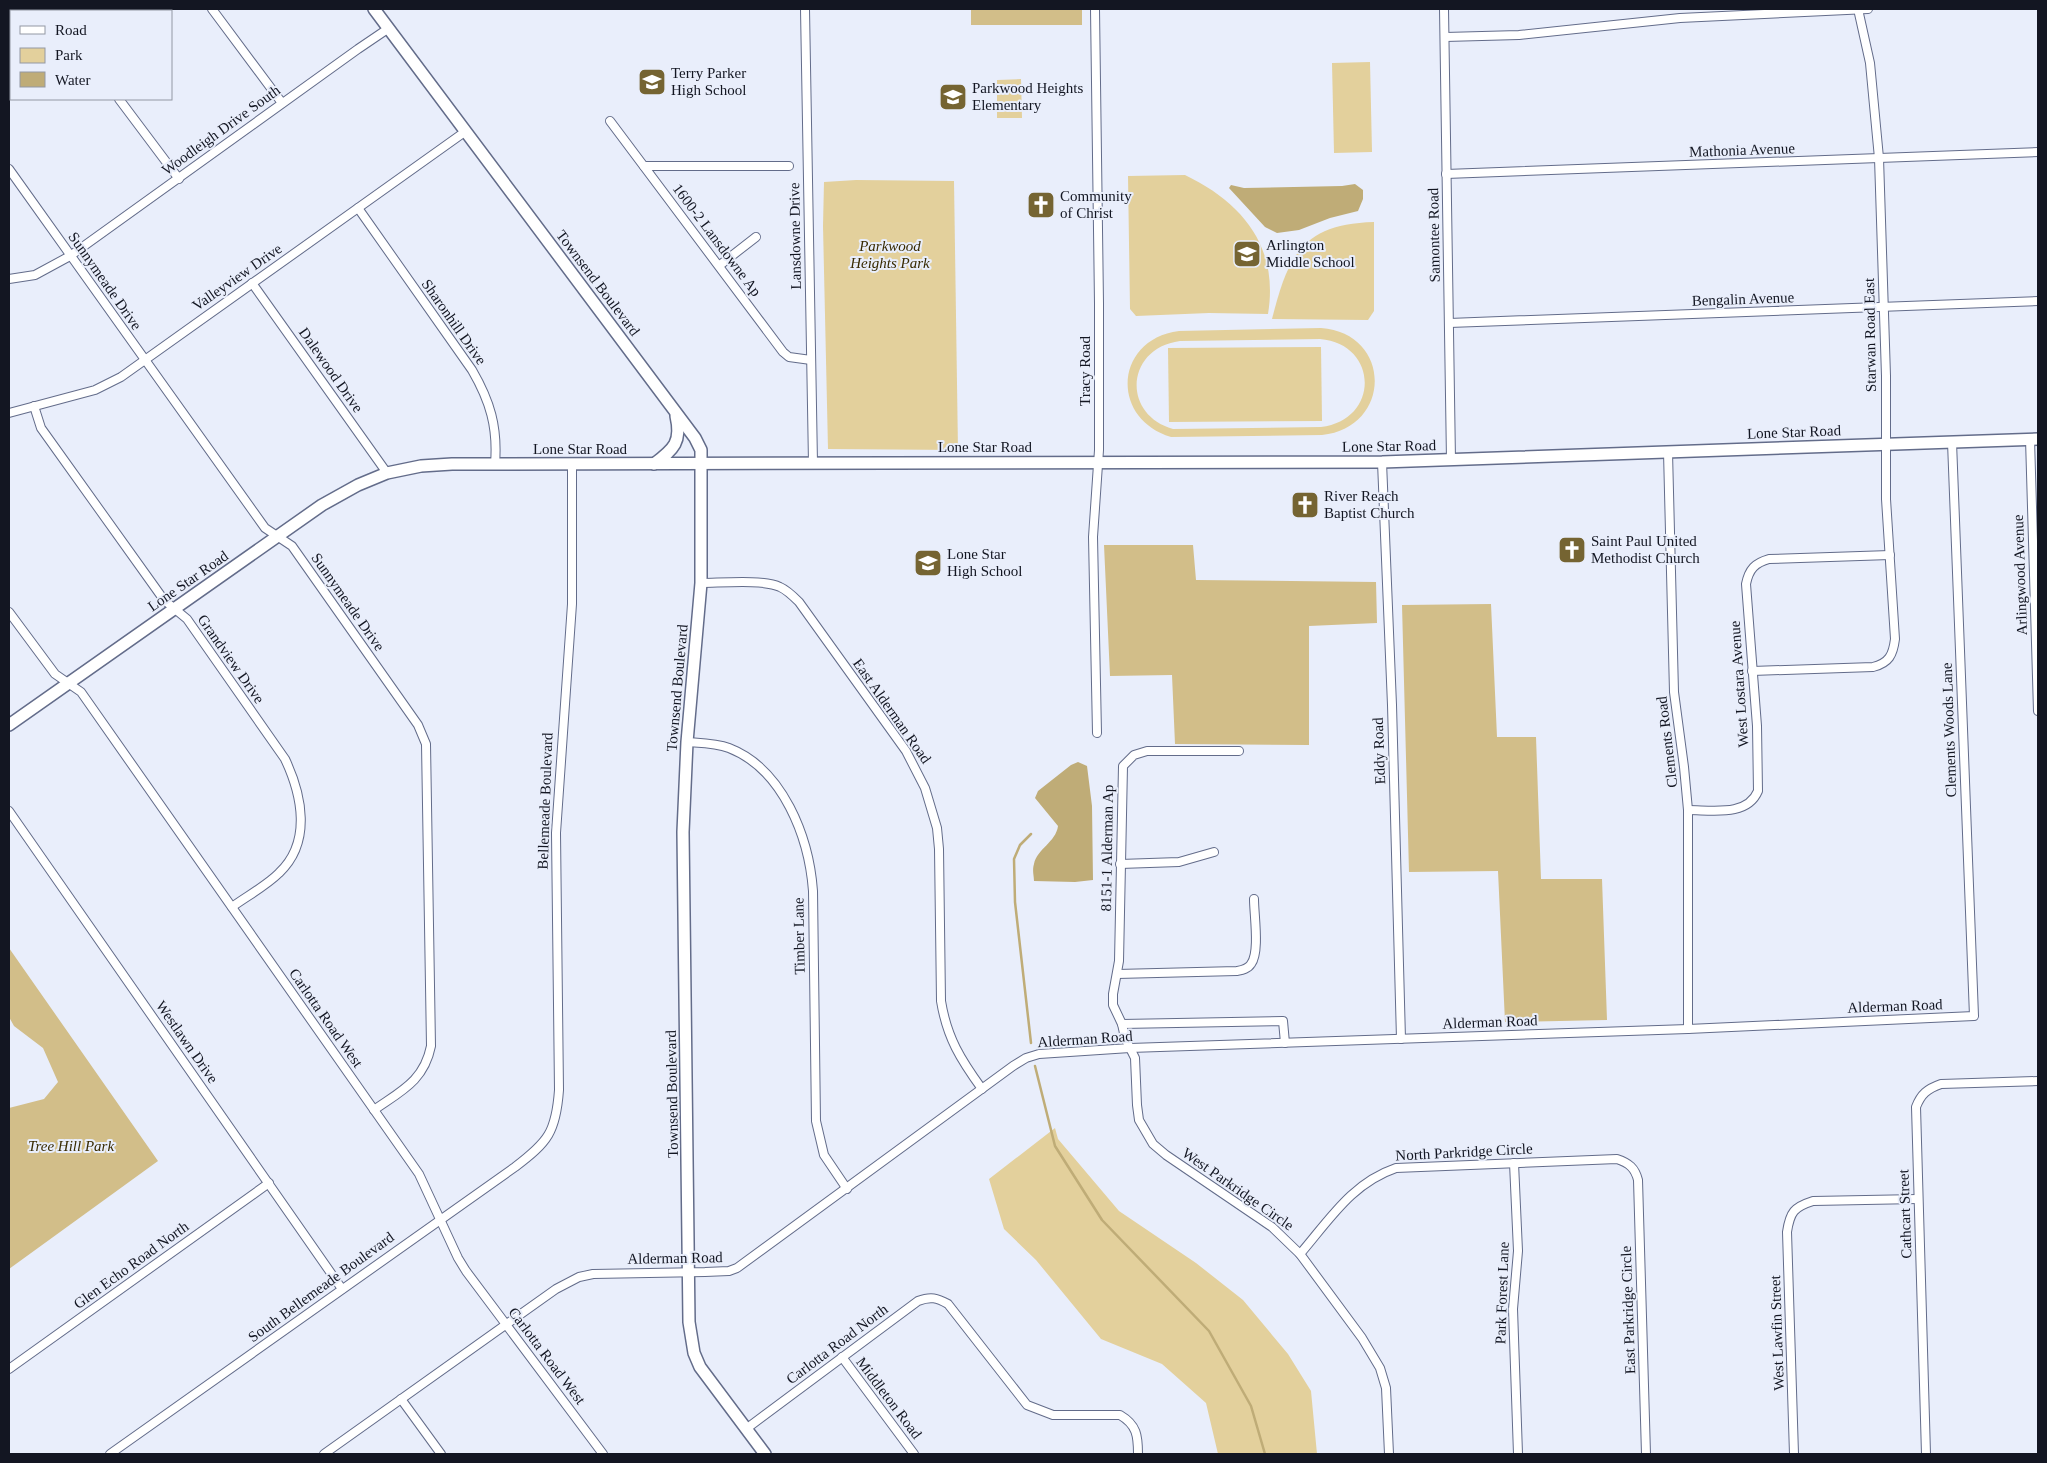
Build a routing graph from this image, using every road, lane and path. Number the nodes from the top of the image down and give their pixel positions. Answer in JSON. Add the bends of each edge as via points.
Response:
{"nodes":[{"id":1,"x":212,"y":9,"type":"edge"},
{"id":2,"x":374,"y":9,"type":"edge"},
{"id":3,"x":805,"y":9,"type":"edge"},
{"id":4,"x":1095,"y":9,"type":"edge"},
{"id":5,"x":1444,"y":9,"type":"edge"},
{"id":6,"x":1858,"y":9,"type":"edge"},
{"id":7,"x":1868,"y":9,"type":"edge"},
{"id":8,"x":389,"y":28,"type":"junction"},
{"id":9,"x":1445,"y":37,"type":"junction"},
{"id":10,"x":120,"y":100,"type":"edge"},
{"id":11,"x":282,"y":103,"type":"junction"},
{"id":12,"x":610,"y":121,"type":"dead end"},
{"id":13,"x":466,"y":131,"type":"junction"},
{"id":14,"x":2038,"y":152,"type":"edge"},
{"id":15,"x":1879,"y":158,"type":"junction"},
{"id":16,"x":644,"y":166,"type":"junction"},
{"id":17,"x":789,"y":166,"type":"dead end"},
{"id":18,"x":9,"y":169,"type":"edge"},
{"id":19,"x":1446,"y":174,"type":"junction"},
{"id":20,"x":178,"y":179,"type":"junction"},
{"id":21,"x":358,"y":208,"type":"junction"},
{"id":22,"x":756,"y":237,"type":"dead end"},
{"id":23,"x":70,"y":256,"type":"junction"},
{"id":24,"x":720,"y":265,"type":"junction"},
{"id":25,"x":9,"y":279,"type":"edge"},
{"id":26,"x":252,"y":283,"type":"junction"},
{"id":27,"x":2038,"y":301,"type":"edge"},
{"id":28,"x":1884,"y":307,"type":"junction"},
{"id":29,"x":1449,"y":323,"type":"junction"},
{"id":30,"x":144,"y":360,"type":"junction"},
{"id":31,"x":810,"y":360,"type":"junction"},
{"id":32,"x":34,"y":406,"type":"junction"},
{"id":33,"x":675,"y":412,"type":"junction"},
{"id":34,"x":9,"y":413,"type":"edge"},
{"id":35,"x":2034,"y":439,"type":"edge"},
{"id":36,"x":1952,"y":442,"type":"junction"},
{"id":37,"x":1885,"y":444,"type":"junction"},
{"id":38,"x":1668,"y":452,"type":"junction"},
{"id":39,"x":1451,"y":460,"type":"junction"},
{"id":40,"x":1098,"y":462,"type":"junction"},
{"id":41,"x":1382,"y":462,"type":"junction"},
{"id":42,"x":813,"y":463,"type":"junction"},
{"id":43,"x":495,"y":464,"type":"junction"},
{"id":44,"x":572,"y":464,"type":"junction"},
{"id":45,"x":654,"y":464,"type":"junction"},
{"id":46,"x":701,"y":464,"type":"junction"},
{"id":47,"x":387,"y":473,"type":"junction"},
{"id":48,"x":277,"y":537,"type":"junction"},
{"id":49,"x":1890,"y":555,"type":"junction"},
{"id":50,"x":2036,"y":566,"type":"edge"},
{"id":51,"x":701,"y":583,"type":"junction"},
{"id":52,"x":174,"y":609,"type":"junction"},
{"id":53,"x":9,"y":612,"type":"edge"},
{"id":54,"x":1752,"y":671,"type":"junction"},
{"id":55,"x":68,"y":682,"type":"junction"},
{"id":56,"x":2038,"y":711,"type":"edge"},
{"id":57,"x":9,"y":725,"type":"edge"},
{"id":58,"x":1097,"y":733,"type":"dead end"},
{"id":59,"x":687,"y":742,"type":"junction"},
{"id":60,"x":1239,"y":751,"type":"dead end"},
{"id":61,"x":1688,"y":810,"type":"junction"},
{"id":62,"x":9,"y":811,"type":"edge"},
{"id":63,"x":1214,"y":852,"type":"dead end"},
{"id":64,"x":1120,"y":864,"type":"junction"},
{"id":65,"x":1254,"y":899,"type":"dead end"},
{"id":66,"x":232,"y":906,"type":"junction"},
{"id":67,"x":1118,"y":974,"type":"junction"},
{"id":68,"x":1974,"y":1016,"type":"joint"},
{"id":69,"x":1123,"y":1028,"type":"junction"},
{"id":70,"x":1688,"y":1029,"type":"junction"},
{"id":71,"x":1401,"y":1039,"type":"junction"},
{"id":72,"x":1285,"y":1043,"type":"junction"},
{"id":73,"x":1130,"y":1048,"type":"junction"},
{"id":74,"x":2038,"y":1081,"type":"edge"},
{"id":75,"x":982,"y":1089,"type":"junction"},
{"id":76,"x":374,"y":1110,"type":"junction"},
{"id":77,"x":546,"y":1138,"type":"joint"},
{"id":78,"x":1514,"y":1163,"type":"junction"},
{"id":79,"x":1632,"y":1167,"type":"joint"},
{"id":80,"x":269,"y":1183,"type":"junction"},
{"id":81,"x":847,"y":1189,"type":"junction"},
{"id":82,"x":1918,"y":1199,"type":"junction"},
{"id":83,"x":440,"y":1218,"type":"junction"},
{"id":84,"x":1300,"y":1254,"type":"junction"},
{"id":85,"x":689,"y":1272,"type":"junction"},
{"id":86,"x":342,"y":1289,"type":"junction"},
{"id":87,"x":507,"y":1325,"type":"junction"},
{"id":88,"x":842,"y":1358,"type":"junction"},
{"id":89,"x":9,"y":1369,"type":"edge"},
{"id":90,"x":401,"y":1399,"type":"junction"},
{"id":91,"x":746,"y":1429,"type":"junction"},
{"id":92,"x":110,"y":1454,"type":"edge"},
{"id":93,"x":324,"y":1454,"type":"edge"},
{"id":94,"x":441,"y":1454,"type":"edge"},
{"id":95,"x":603,"y":1454,"type":"edge"},
{"id":96,"x":765,"y":1454,"type":"edge"},
{"id":97,"x":914,"y":1454,"type":"edge"},
{"id":98,"x":1138,"y":1454,"type":"edge"},
{"id":99,"x":1388,"y":1454,"type":"edge"},
{"id":100,"x":1518,"y":1454,"type":"edge"},
{"id":101,"x":1646,"y":1454,"type":"edge"},
{"id":102,"x":1794,"y":1454,"type":"edge"},
{"id":103,"x":1926,"y":1454,"type":"edge"}],
"edges":[{"from":1,"to":11,"type":"street"},
{"from":2,"to":8,"type":"street","name":"Townsend Boulevard"},
{"from":3,"to":31,"type":"street","name":"Lansdowne Drive"},
{"from":4,"to":40,"type":"street","name":"Tracy Road"},
{"from":5,"to":9,"type":"street","name":"Samontee Road"},
{"from":6,"to":7,"type":"street"},
{"from":6,"to":9,"type":"street","via":[[1690,18],[1519,36]]},
{"from":6,"to":15,"type":"street","name":"Starwan Road East","via":[[1870,63]]},
{"from":8,"to":11,"type":"street","name":"Woodleigh Drive South"},
{"from":8,"to":13,"type":"street","name":"Townsend Boulevard"},
{"from":9,"to":19,"type":"street","name":"Samontee Road"},
{"from":10,"to":20,"type":"street"},
{"from":11,"to":20,"type":"street","name":"Woodleigh Drive South"},
{"from":12,"to":16,"type":"street","name":"1600-2 Lansdowne Ap"},
{"from":13,"to":21,"type":"street","name":"Valleyview Drive"},
{"from":13,"to":33,"type":"street","name":"Townsend Boulevard"},
{"from":14,"to":15,"type":"street","name":"Mathonia Avenue"},
{"from":15,"to":19,"type":"street","name":"Mathonia Avenue"},
{"from":15,"to":28,"type":"street","name":"Starwan Road East"},
{"from":16,"to":17,"type":"street"},
{"from":16,"to":24,"type":"street","name":"1600-2 Lansdowne Ap"},
{"from":18,"to":23,"type":"street","name":"Sunnymeade Drive"},
{"from":19,"to":29,"type":"street","name":"Samontee Road"},
{"from":20,"to":23,"type":"street","name":"Woodleigh Drive South"},
{"from":21,"to":26,"type":"street","name":"Valleyview Drive"},
{"from":21,"to":43,"type":"street","name":"Sharonhill Drive","via":[[481,386],[494,421]]},
{"from":22,"to":24,"type":"street"},
{"from":23,"to":25,"type":"street","name":"Woodleigh Drive South","via":[[35,275]]},
{"from":23,"to":30,"type":"street","name":"Sunnymeade Drive"},
{"from":24,"to":31,"type":"street","name":"1600-2 Lansdowne Ap","via":[[783,352],[789,357]]},
{"from":26,"to":30,"type":"street","name":"Valleyview Drive"},
{"from":26,"to":47,"type":"street","name":"Dalewood Drive"},
{"from":27,"to":28,"type":"street","name":"Bengalin Avenue"},
{"from":28,"to":29,"type":"street","name":"Bengalin Avenue"},
{"from":28,"to":37,"type":"street","name":"Starwan Road East"},
{"from":29,"to":39,"type":"street","name":"Samontee Road"},
{"from":30,"to":32,"type":"street","name":"Valleyview Drive","via":[[95,390]]},
{"from":30,"to":48,"type":"street","name":"Sunnymeade Drive","via":[[265,528]]},
{"from":31,"to":42,"type":"street","name":"Lansdowne Drive"},
{"from":32,"to":34,"type":"street","name":"Valleyview Drive"},
{"from":32,"to":52,"type":"street","name":"Grandview Drive","via":[[41,428],[164,600]]},
{"from":33,"to":45,"type":"street","via":[[680,430],[676,445]]},
{"from":33,"to":46,"type":"street","name":"Townsend Boulevard","via":[[695,438],[701,450]]},
{"from":35,"to":36,"type":"street","name":"Lone Star Road"},
{"from":35,"to":50,"type":"street","name":"Arlingwood Avenue"},
{"from":36,"to":37,"type":"street","name":"Lone Star Road"},
{"from":36,"to":68,"type":"street","name":"Clements Woods Lane"},
{"from":37,"to":38,"type":"street","name":"Lone Star Road"},
{"from":37,"to":49,"type":"street","name":"Starwan Road East"},
{"from":38,"to":39,"type":"street","name":"Lone Star Road"},
{"from":38,"to":61,"type":"street","name":"Clements Road","via":[[1674,692]]},
{"from":39,"to":41,"type":"street","name":"Lone Star Road"},
{"from":40,"to":41,"type":"street","name":"Lone Star Road"},
{"from":40,"to":42,"type":"street","name":"Lone Star Road"},
{"from":40,"to":58,"type":"street","name":"Tracy Road","via":[[1093,537]]},
{"from":41,"to":71,"type":"street","name":"Eddy Road"},
{"from":42,"to":46,"type":"street","name":"Lone Star Road"},
{"from":43,"to":44,"type":"street","name":"Lone Star Road"},
{"from":43,"to":47,"type":"street","name":"Lone Star Road","via":[[421,466]]},
{"from":44,"to":45,"type":"street","name":"Lone Star Road"},
{"from":44,"to":77,"type":"street","name":"Bellemeade Boulevard","via":[[572,604],[556,833],[559,1090],[553,1127]]},
{"from":45,"to":46,"type":"street","name":"Lone Star Road"},
{"from":46,"to":51,"type":"street","name":"Townsend Boulevard"},
{"from":47,"to":48,"type":"street","name":"Lone Star Road","via":[[322,505]]},
{"from":48,"to":52,"type":"street","name":"Lone Star Road"},
{"from":48,"to":76,"type":"street","name":"Sunnymeade Drive","via":[[292,546],[418,725],[426,744],[431,1046],[421,1074]]},
{"from":49,"to":54,"type":"street","name":"West Lostara Avenue","via":[[1769,559],[1752,567],[1746,584]]},
{"from":49,"to":54,"type":"street","name":"Starwan Road East","via":[[1895,639],[1889,660],[1873,667]]},
{"from":50,"to":56,"type":"street","name":"Arlingwood Avenue"},
{"from":51,"to":59,"type":"street","name":"Townsend Boulevard"},
{"from":51,"to":75,"type":"street","name":"East Alderman Road","via":[[768,583],[790,593],[916,768],[937,828],[944,1021],[961,1060]]},
{"from":52,"to":55,"type":"street","name":"Lone Star Road"},
{"from":52,"to":66,"type":"street","name":"Grandview Drive","via":[[187,619],[284,759],[299,794],[300,832],[297,848],[290,860],[279,874]]},
{"from":53,"to":55,"type":"street","name":"Carlotta Road West","via":[[55,674]]},
{"from":54,"to":61,"type":"street","name":"West Lostara Avenue","via":[[1759,780],[1754,800],[1735,809]]},
{"from":55,"to":57,"type":"street","name":"Lone Star Road"},
{"from":55,"to":66,"type":"street","name":"Carlotta Road West","via":[[81,692]]},
{"from":59,"to":81,"type":"street","name":"Timber Lane","via":[[727,747],[744,755],[772,781],[799,824],[812,884],[816,1121],[824,1155]]},
{"from":59,"to":85,"type":"street","name":"Townsend Boulevard","via":[[684,832]]},
{"from":60,"to":64,"type":"street","name":"8151-1 Alderman Ap","via":[[1147,751],[1129,758],[1123,766],[1122,775]]},
{"from":61,"to":70,"type":"street","name":"Clements Road"},
{"from":62,"to":80,"type":"street","name":"Westlawn Drive"},
{"from":63,"to":64,"type":"street","via":[[1179,862]]},
{"from":64,"to":67,"type":"street","name":"8151-1 Alderman Ap"},
{"from":65,"to":67,"type":"street","via":[[1255,955],[1246,969]]},
{"from":66,"to":76,"type":"street","name":"Carlotta Road West"},
{"from":67,"to":69,"type":"street","name":"8151-1 Alderman Ap","via":[[1114,1005]]},
{"from":68,"to":70,"type":"street","name":"Alderman Road"},
{"from":69,"to":72,"type":"street","via":[[1283,1021]]},
{"from":69,"to":73,"type":"street","name":"8151-1 Alderman Ap"},
{"from":70,"to":71,"type":"street","name":"Alderman Road"},
{"from":71,"to":72,"type":"street","name":"Alderman Road"},
{"from":72,"to":73,"type":"street","name":"Alderman Road"},
{"from":73,"to":75,"type":"street","name":"Alderman Road","via":[[1039,1054],[1026,1058]]},
{"from":73,"to":84,"type":"street","name":"West Parkridge Circle","via":[[1135,1058],[1140,1120],[1153,1144],[1272,1227]]},
{"from":74,"to":82,"type":"street","name":"Cathcart Street","via":[[1941,1084],[1928,1089],[1916,1108]]},
{"from":75,"to":81,"type":"street","name":"Alderman Road"},
{"from":76,"to":83,"type":"street","name":"Carlotta Road West","via":[[419,1174]]},
{"from":77,"to":83,"type":"street","name":"South Bellemeade Boulevard","via":[[515,1167]]},
{"from":78,"to":79,"type":"street","name":"North Parkridge Circle","via":[[1617,1159]]},
{"from":78,"to":84,"type":"street","name":"North Parkridge Circle","via":[[1411,1166],[1380,1174],[1354,1191]]},
{"from":78,"to":100,"type":"street","name":"Park Forest Lane","via":[[1518,1251],[1512,1309]]},
{"from":79,"to":101,"type":"street","name":"East Parkridge Circle","via":[[1638,1180]]},
{"from":80,"to":86,"type":"street","name":"Westlawn Drive"},
{"from":80,"to":89,"type":"street","name":"Glen Echo Road North"},
{"from":81,"to":85,"type":"street","name":"Alderman Road","via":[[737,1268]]},
{"from":82,"to":102,"type":"street","name":"West Lawfin Street","via":[[1814,1201],[1792,1212],[1788,1232]]},
{"from":82,"to":103,"type":"street","name":"Cathcart Street"},
{"from":83,"to":86,"type":"street","name":"South Bellemeade Boulevard"},
{"from":83,"to":87,"type":"street","name":"Carlotta Road West","via":[[458,1258]]},
{"from":84,"to":99,"type":"street","name":"West Parkridge Circle","via":[[1380,1368],[1387,1396]]},
{"from":85,"to":87,"type":"street","name":"Alderman Road","via":[[605,1272],[579,1277],[556,1289]]},
{"from":85,"to":91,"type":"street","name":"Townsend Boulevard","via":[[689,1322],[694,1353],[709,1381]]},
{"from":86,"to":92,"type":"street","name":"South Bellemeade Boulevard"},
{"from":87,"to":90,"type":"street","name":"Alderman Road"},
{"from":87,"to":95,"type":"street","name":"Carlotta Road West"},
{"from":88,"to":91,"type":"street","name":"Carlotta Road North"},
{"from":88,"to":97,"type":"street","name":"Middleton Road"},
{"from":88,"to":98,"type":"street","name":"Carlotta Road North","via":[[918,1301],[937,1298],[948,1304],[1027,1405],[1053,1415],[1120,1415],[1130,1420],[1136,1429]]},
{"from":90,"to":93,"type":"street","name":"Alderman Road"},
{"from":90,"to":94,"type":"street"},
{"from":91,"to":96,"type":"street","name":"Townsend Boulevard"}]}
